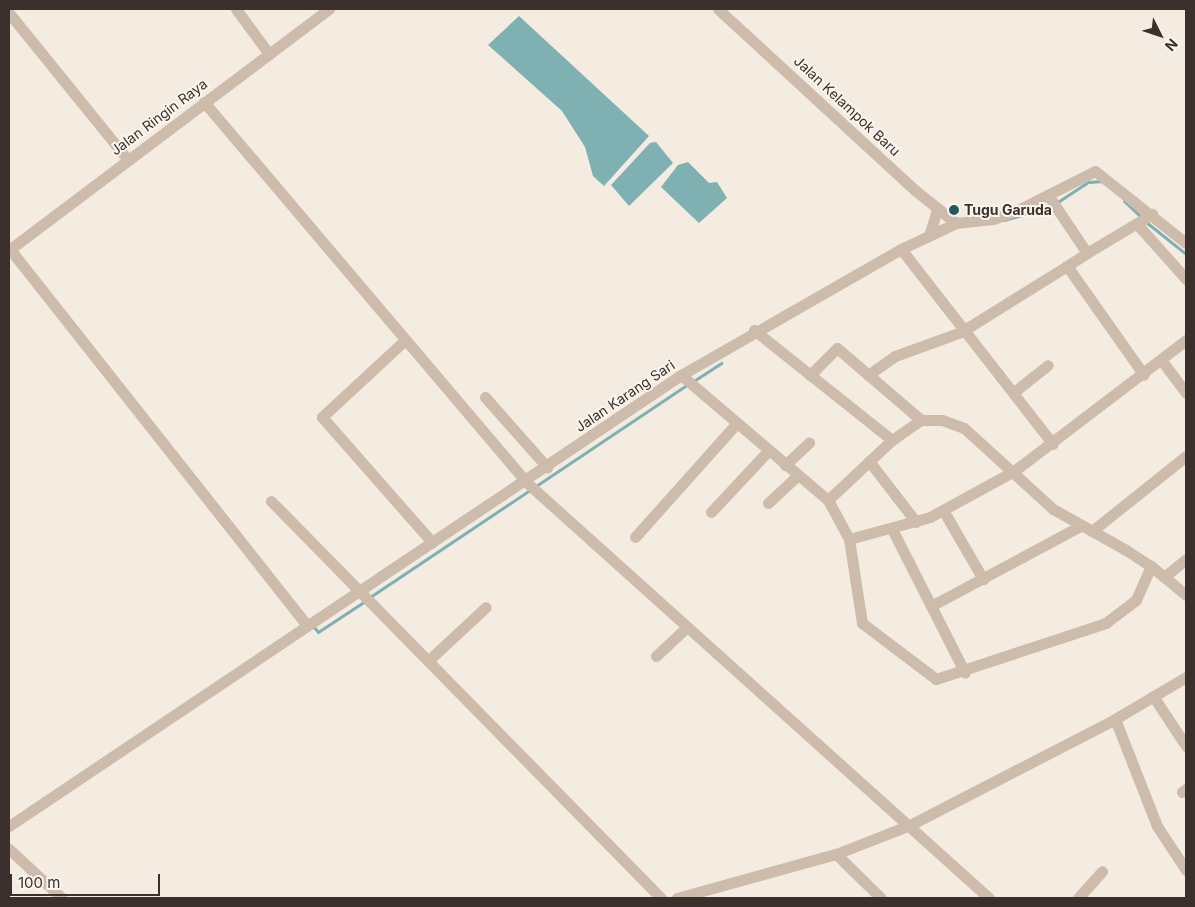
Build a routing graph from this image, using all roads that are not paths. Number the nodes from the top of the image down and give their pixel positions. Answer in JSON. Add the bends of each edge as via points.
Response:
{"nodes":[{"id":1,"x":236,"y":9,"type":"edge"},
{"id":2,"x":329,"y":9,"type":"edge"},
{"id":3,"x":718,"y":9,"type":"edge"},
{"id":4,"x":9,"y":12,"type":"edge"},
{"id":5,"x":269,"y":54,"type":"junction"},
{"id":6,"x":204,"y":102,"type":"junction"},
{"id":7,"x":128,"y":160,"type":"junction"},
{"id":8,"x":1052,"y":201,"type":"junction"},
{"id":9,"x":937,"y":210,"type":"junction"},
{"id":10,"x":1144,"y":219,"type":"junction"},
{"id":11,"x":956,"y":223,"type":"junction"},
{"id":12,"x":929,"y":236,"type":"junction"},
{"id":13,"x":1186,"y":243,"type":"edge"},
{"id":14,"x":901,"y":248,"type":"junction"},
{"id":15,"x":9,"y":249,"type":"edge"},
{"id":16,"x":1087,"y":252,"type":"junction"},
{"id":17,"x":1067,"y":266,"type":"junction"},
{"id":18,"x":1186,"y":279,"type":"edge"},
{"id":19,"x":754,"y":330,"type":"junction"},
{"id":20,"x":961,"y":332,"type":"junction"},
{"id":21,"x":1186,"y":340,"type":"edge"},
{"id":22,"x":404,"y":341,"type":"junction"},
{"id":23,"x":1162,"y":361,"type":"junction"},
{"id":24,"x":1048,"y":366,"type":"dead end"},
{"id":25,"x":868,"y":374,"type":"junction"},
{"id":26,"x":810,"y":375,"type":"junction"},
{"id":27,"x":1144,"y":375,"type":"junction"},
{"id":28,"x":688,"y":381,"type":"junction"},
{"id":29,"x":1014,"y":392,"type":"junction"},
{"id":30,"x":1186,"y":393,"type":"edge"},
{"id":31,"x":485,"y":397,"type":"dead end"},
{"id":32,"x":921,"y":420,"type":"junction"},
{"id":33,"x":737,"y":422,"type":"junction"},
{"id":34,"x":892,"y":440,"type":"junction"},
{"id":35,"x":809,"y":443,"type":"dead end"},
{"id":36,"x":1053,"y":444,"type":"junction"},
{"id":37,"x":769,"y":450,"type":"junction"},
{"id":38,"x":1186,"y":456,"type":"edge"},
{"id":39,"x":869,"y":461,"type":"junction"},
{"id":40,"x":785,"y":465,"type":"junction"},
{"id":41,"x":547,"y":467,"type":"junction"},
{"id":42,"x":1014,"y":471,"type":"junction"},
{"id":43,"x":797,"y":476,"type":"junction"},
{"id":44,"x":527,"y":482,"type":"junction"},
{"id":45,"x":271,"y":500,"type":"dead end"},
{"id":46,"x":828,"y":500,"type":"junction"},
{"id":47,"x":768,"y":503,"type":"dead end"},
{"id":48,"x":943,"y":510,"type":"junction"},
{"id":49,"x":711,"y":512,"type":"dead end"},
{"id":50,"x":916,"y":522,"type":"junction"},
{"id":51,"x":1080,"y":526,"type":"junction"},
{"id":52,"x":892,"y":529,"type":"junction"},
{"id":53,"x":1092,"y":531,"type":"junction"},
{"id":54,"x":636,"y":536,"type":"dead end"},
{"id":55,"x":849,"y":539,"type":"junction"},
{"id":56,"x":432,"y":542,"type":"junction"},
{"id":57,"x":1186,"y":559,"type":"edge"},
{"id":58,"x":1152,"y":566,"type":"junction"},
{"id":59,"x":1164,"y":577,"type":"junction"},
{"id":60,"x":983,"y":579,"type":"junction"},
{"id":61,"x":366,"y":594,"type":"junction"},
{"id":62,"x":1186,"y":595,"type":"edge"},
{"id":63,"x":931,"y":606,"type":"junction"},
{"id":64,"x":486,"y":607,"type":"dead end"},
{"id":65,"x":308,"y":624,"type":"junction"},
{"id":66,"x":687,"y":627,"type":"junction"},
{"id":67,"x":656,"y":656,"type":"dead end"},
{"id":68,"x":430,"y":660,"type":"junction"},
{"id":69,"x":965,"y":673,"type":"junction"},
{"id":70,"x":1186,"y":677,"type":"edge"},
{"id":71,"x":1153,"y":696,"type":"junction"},
{"id":72,"x":1115,"y":719,"type":"junction"},
{"id":73,"x":1186,"y":746,"type":"edge"},
{"id":74,"x":910,"y":825,"type":"junction"},
{"id":75,"x":9,"y":826,"type":"edge"},
{"id":76,"x":9,"y":849,"type":"edge"},
{"id":77,"x":836,"y":854,"type":"junction"},
{"id":78,"x":1186,"y":870,"type":"edge"},
{"id":79,"x":1102,"y":871,"type":"dead end"},
{"id":80,"x":62,"y":898,"type":"edge"},
{"id":81,"x":661,"y":898,"type":"edge"},
{"id":82,"x":678,"y":898,"type":"edge"},
{"id":83,"x":881,"y":898,"type":"edge"},
{"id":84,"x":989,"y":898,"type":"edge"},
{"id":85,"x":1078,"y":898,"type":"edge"}],
"edges":[{"from":1,"to":5,"type":"street"},
{"from":2,"to":5,"type":"street","name":"Jalan Ringin Raya"},
{"from":3,"to":9,"type":"street","name":"Jalan Kelampok Baru"},
{"from":4,"to":7,"type":"street"},
{"from":5,"to":6,"type":"street","name":"Jalan Ringin Raya"},
{"from":6,"to":7,"type":"street","name":"Jalan Ringin Raya"},
{"from":6,"to":22,"type":"street"},
{"from":7,"to":15,"type":"street","name":"Jalan Ringin Raya"},
{"from":8,"to":10,"type":"street","name":"Jalan Karang Sari","via":[[1099,170]]},
{"from":8,"to":11,"type":"street","name":"Jalan Karang Sari","via":[[993,219]]},
{"from":8,"to":16,"type":"street"},
{"from":9,"to":11,"type":"street","name":"Jalan Kelampok Baru"},
{"from":9,"to":12,"type":"street"},
{"from":10,"to":13,"type":"street"},
{"from":10,"to":16,"type":"street"},
{"from":10,"to":18,"type":"street"},
{"from":11,"to":12,"type":"street","name":"Jalan Karang Sari"},
{"from":12,"to":14,"type":"street","name":"Jalan Karang Sari"},
{"from":14,"to":19,"type":"street","name":"Jalan Karang Sari"},
{"from":14,"to":20,"type":"street"},
{"from":15,"to":65,"type":"street"},
{"from":16,"to":17,"type":"street"},
{"from":17,"to":20,"type":"street"},
{"from":17,"to":27,"type":"street"},
{"from":19,"to":26,"type":"street"},
{"from":19,"to":28,"type":"street","name":"Jalan Karang Sari"},
{"from":20,"to":25,"type":"street","via":[[896,356]]},
{"from":20,"to":29,"type":"street"},
{"from":21,"to":23,"type":"street"},
{"from":22,"to":44,"type":"street"},
{"from":22,"to":56,"type":"street","via":[[322,417]]},
{"from":23,"to":27,"type":"street"},
{"from":23,"to":30,"type":"street"},
{"from":24,"to":29,"type":"street"},
{"from":25,"to":26,"type":"street","via":[[835,347]]},
{"from":25,"to":32,"type":"street"},
{"from":26,"to":34,"type":"street"},
{"from":27,"to":36,"type":"street"},
{"from":28,"to":33,"type":"street"},
{"from":28,"to":41,"type":"street","name":"Jalan Karang Sari"},
{"from":29,"to":36,"type":"street"},
{"from":31,"to":41,"type":"street"},
{"from":32,"to":34,"type":"street"},
{"from":32,"to":42,"type":"street","via":[[964,428]]},
{"from":33,"to":37,"type":"street"},
{"from":33,"to":54,"type":"street"},
{"from":34,"to":39,"type":"street"},
{"from":35,"to":40,"type":"street"},
{"from":36,"to":42,"type":"street"},
{"from":37,"to":40,"type":"street"},
{"from":37,"to":49,"type":"street"},
{"from":38,"to":53,"type":"street"},
{"from":39,"to":46,"type":"street"},
{"from":39,"to":50,"type":"street"},
{"from":40,"to":43,"type":"street"},
{"from":41,"to":44,"type":"street","name":"Jalan Karang Sari"},
{"from":42,"to":48,"type":"street"},
{"from":42,"to":51,"type":"street","via":[[1053,509]]},
{"from":43,"to":46,"type":"street"},
{"from":43,"to":47,"type":"street"},
{"from":44,"to":56,"type":"street","name":"Jalan Karang Sari"},
{"from":44,"to":66,"type":"street"},
{"from":45,"to":61,"type":"street"},
{"from":46,"to":55,"type":"street"},
{"from":48,"to":50,"type":"street"},
{"from":48,"to":60,"type":"street"},
{"from":50,"to":52,"type":"street"},
{"from":51,"to":53,"type":"street"},
{"from":51,"to":60,"type":"street"},
{"from":52,"to":55,"type":"street"},
{"from":52,"to":63,"type":"street"},
{"from":53,"to":58,"type":"street"},
{"from":55,"to":69,"type":"street","via":[[860,617],[868,630],[936,679]]},
{"from":56,"to":61,"type":"street","name":"Jalan Karang Sari"},
{"from":57,"to":59,"type":"street"},
{"from":58,"to":59,"type":"street"},
{"from":58,"to":69,"type":"street","via":[[1136,600],[1106,623]]},
{"from":59,"to":62,"type":"street"},
{"from":60,"to":63,"type":"street"},
{"from":61,"to":65,"type":"street","name":"Jalan Karang Sari"},
{"from":61,"to":68,"type":"street"},
{"from":63,"to":69,"type":"street"},
{"from":64,"to":68,"type":"street"},
{"from":65,"to":75,"type":"street","name":"Jalan Karang Sari"},
{"from":66,"to":67,"type":"street"},
{"from":66,"to":74,"type":"street"},
{"from":68,"to":81,"type":"street"},
{"from":70,"to":71,"type":"street"},
{"from":71,"to":72,"type":"street"},
{"from":71,"to":73,"type":"street"},
{"from":72,"to":74,"type":"street"},
{"from":72,"to":78,"type":"street","via":[[1157,826]]},
{"from":74,"to":77,"type":"street"},
{"from":74,"to":84,"type":"street"},
{"from":76,"to":80,"type":"street"},
{"from":77,"to":82,"type":"street"},
{"from":77,"to":83,"type":"street"},
{"from":79,"to":85,"type":"street"}]}
